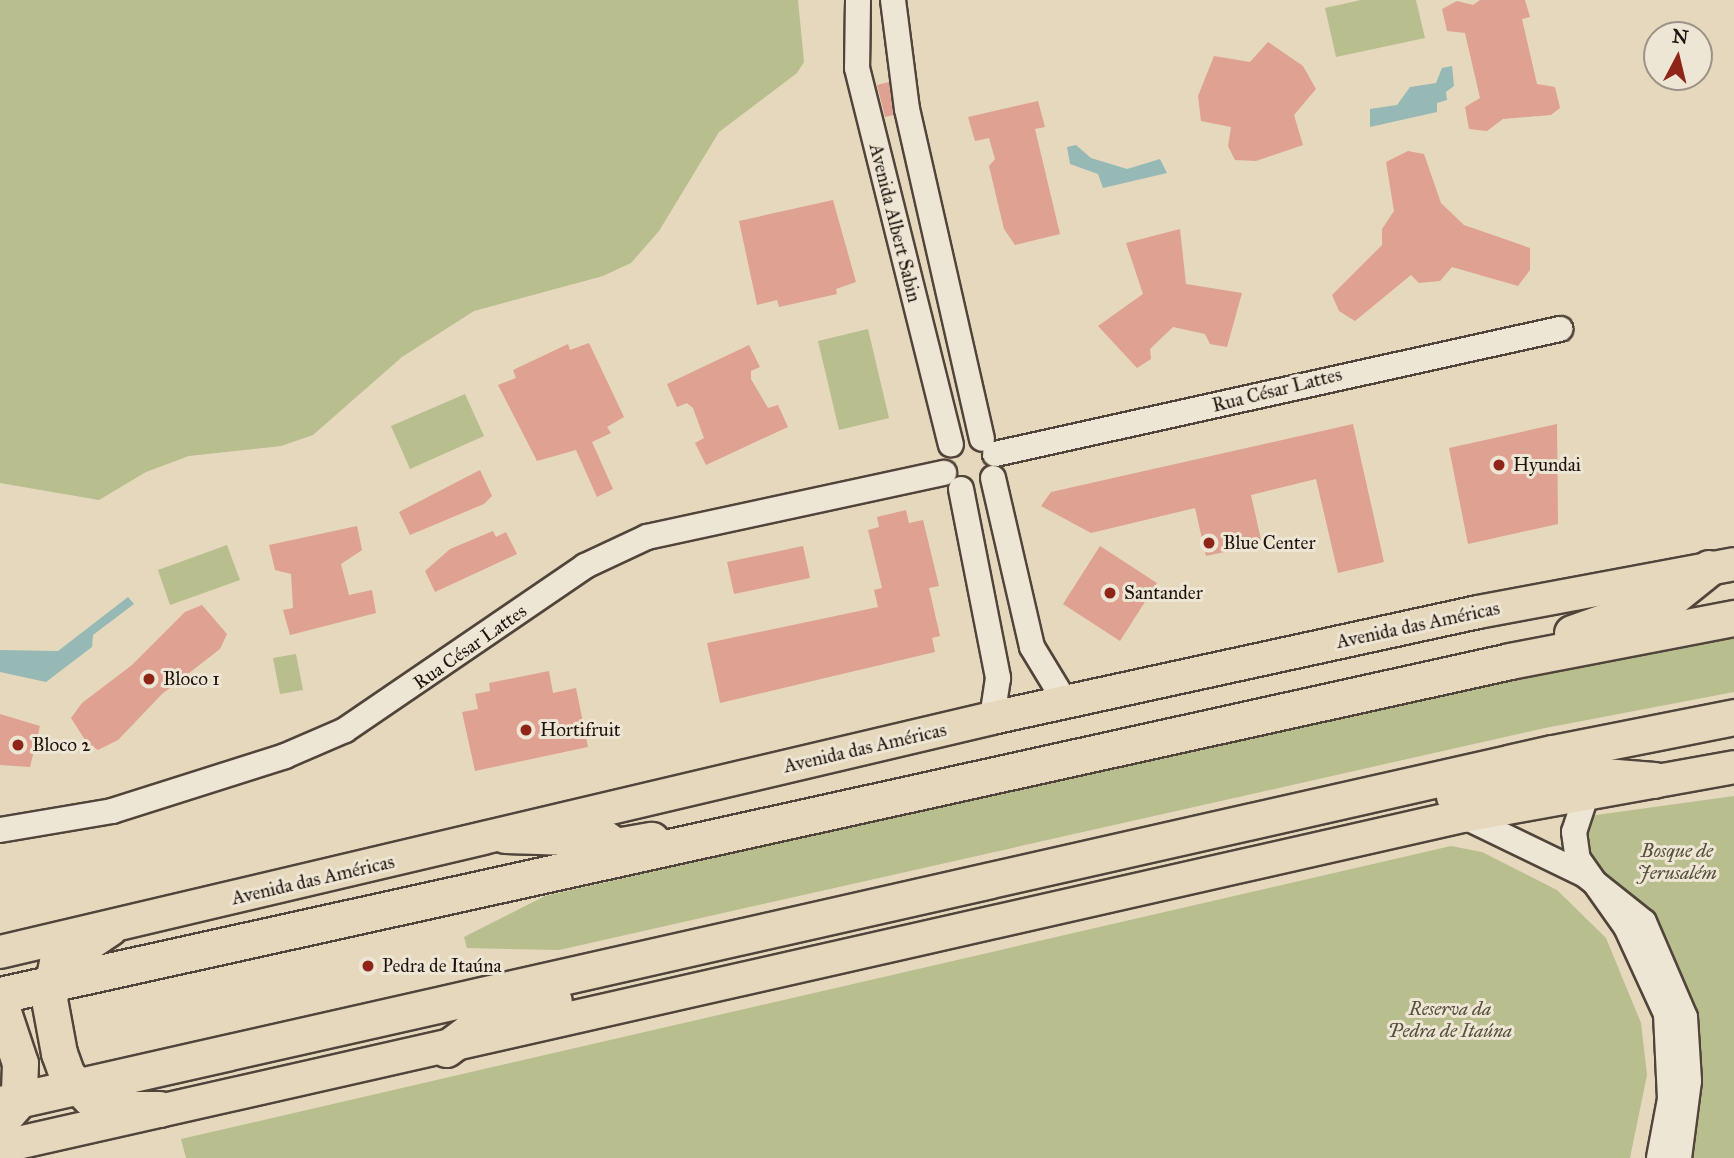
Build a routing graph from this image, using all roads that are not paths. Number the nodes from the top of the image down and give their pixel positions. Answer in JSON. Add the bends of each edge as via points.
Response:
{"nodes":[{"id":1,"x":858,"y":0,"type":"edge"},
{"id":2,"x":893,"y":0,"type":"edge"},
{"id":3,"x":1560,"y":329,"type":"dead end"},
{"id":4,"x":951,"y":444,"type":"junction"},
{"id":5,"x":990,"y":457,"type":"junction"},
{"id":6,"x":953,"y":481,"type":"junction"},
{"id":7,"x":1722,"y":566,"type":"edge"},
{"id":8,"x":1734,"y":618,"type":"edge"},
{"id":9,"x":1510,"y":661,"type":"junction"},
{"id":10,"x":1066,"y":703,"type":"junction"},
{"id":11,"x":992,"y":718,"type":"junction"},
{"id":12,"x":1734,"y":718,"type":"edge"},
{"id":13,"x":1734,"y":767,"type":"edge"},
{"id":14,"x":1654,"y":780,"type":"junction"},
{"id":15,"x":1587,"y":793,"type":"junction"},
{"id":16,"x":1360,"y":797,"type":"junction"},
{"id":17,"x":1463,"y":816,"type":"junction"},
{"id":18,"x":0,"y":830,"type":"edge"},
{"id":19,"x":505,"y":835,"type":"junction"},
{"id":20,"x":731,"y":836,"type":"junction"},
{"id":21,"x":1586,"y":875,"type":"junction"},
{"id":22,"x":109,"y":928,"type":"junction"},
{"id":23,"x":724,"y":943,"type":"junction"},
{"id":24,"x":0,"y":952,"type":"edge"},
{"id":25,"x":51,"y":985,"type":"junction"},
{"id":26,"x":0,"y":995,"type":"edge"},
{"id":27,"x":0,"y":1003,"type":"edge"},
{"id":28,"x":446,"y":1049,"type":"junction"},
{"id":29,"x":76,"y":1087,"type":"junction"},
{"id":30,"x":6,"y":1107,"type":"edge"},
{"id":31,"x":159,"y":1109,"type":"junction"},
{"id":32,"x":0,"y":1147,"type":"edge"},
{"id":33,"x":1659,"y":1158,"type":"edge"},
{"id":34,"x":1679,"y":1158,"type":"edge"}],
"edges":[{"from":1,"to":4,"type":"street","name":"Avenida Albert Sabin","via":[[857,68]]},
{"from":2,"to":5,"type":"street","name":"Avenida Albert Sabin","via":[[907,109]]},
{"from":3,"to":5,"type":"street","name":"Rua César Lattes"},
{"from":4,"to":5,"type":"street","via":[[965,436]]},
{"from":4,"to":6,"type":"street","via":[[943,458]]},
{"from":5,"to":6,"type":"street","via":[[979,489]]},
{"from":5,"to":10,"type":"street","name":"Avenida Albert Sabin","via":[[1032,647]]},
{"from":6,"to":11,"type":"street","via":[[998,678]]},
{"from":6,"to":18,"type":"street","name":"Rua César Lattes","via":[[647,537],[586,566],[345,730],[285,756],[112,811]]},
{"from":7,"to":9,"type":"highway","via":[[1673,597],[1549,638]]},
{"from":7,"to":10,"type":"main road","name":"Avenida das Américas","via":[[1430,622]]},
{"from":8,"to":9,"type":"highway"},
{"from":9,"to":20,"type":"highway"},
{"from":10,"to":11,"type":"main road","name":"Avenida das Américas"},
{"from":11,"to":19,"type":"main road","name":"Avenida das Américas"},
{"from":12,"to":16,"type":"highway"},
{"from":13,"to":14,"type":"main road"},
{"from":14,"to":15,"type":"main road"},
{"from":14,"to":16,"type":"highway","via":[[1591,775],[1404,802]]},
{"from":15,"to":17,"type":"main road"},
{"from":15,"to":21,"type":"street","via":[[1574,832]]},
{"from":16,"to":23,"type":"highway"},
{"from":17,"to":21,"type":"street"},
{"from":17,"to":28,"type":"main road"},
{"from":19,"to":20,"type":"highway","via":[[604,838],[616,846],[684,834]]},
{"from":19,"to":22,"type":"main road","name":"Avenida das Américas"},
{"from":20,"to":25,"type":"highway"},
{"from":21,"to":33,"type":"street","via":[[1626,927],[1666,1014],[1670,1099]]},
{"from":21,"to":34,"type":"street","via":[[1644,922],[1685,1017],[1689,1081]]},
{"from":22,"to":24,"type":"main road","name":"Avenida das Américas"},
{"from":22,"to":25,"type":"highway","via":[[64,955]]},
{"from":23,"to":28,"type":"highway","via":[[686,963],[492,1021]]},
{"from":23,"to":29,"type":"highway"},
{"from":25,"to":26,"type":"highway"},
{"from":25,"to":29,"type":"highway","via":[[59,1053]]},
{"from":27,"to":30,"type":"highway","via":[[20,1063]]},
{"from":28,"to":31,"type":"main road"},
{"from":29,"to":30,"type":"highway"},
{"from":29,"to":31,"type":"highway","via":[[104,1105]]},
{"from":31,"to":32,"type":"main road"}]}
